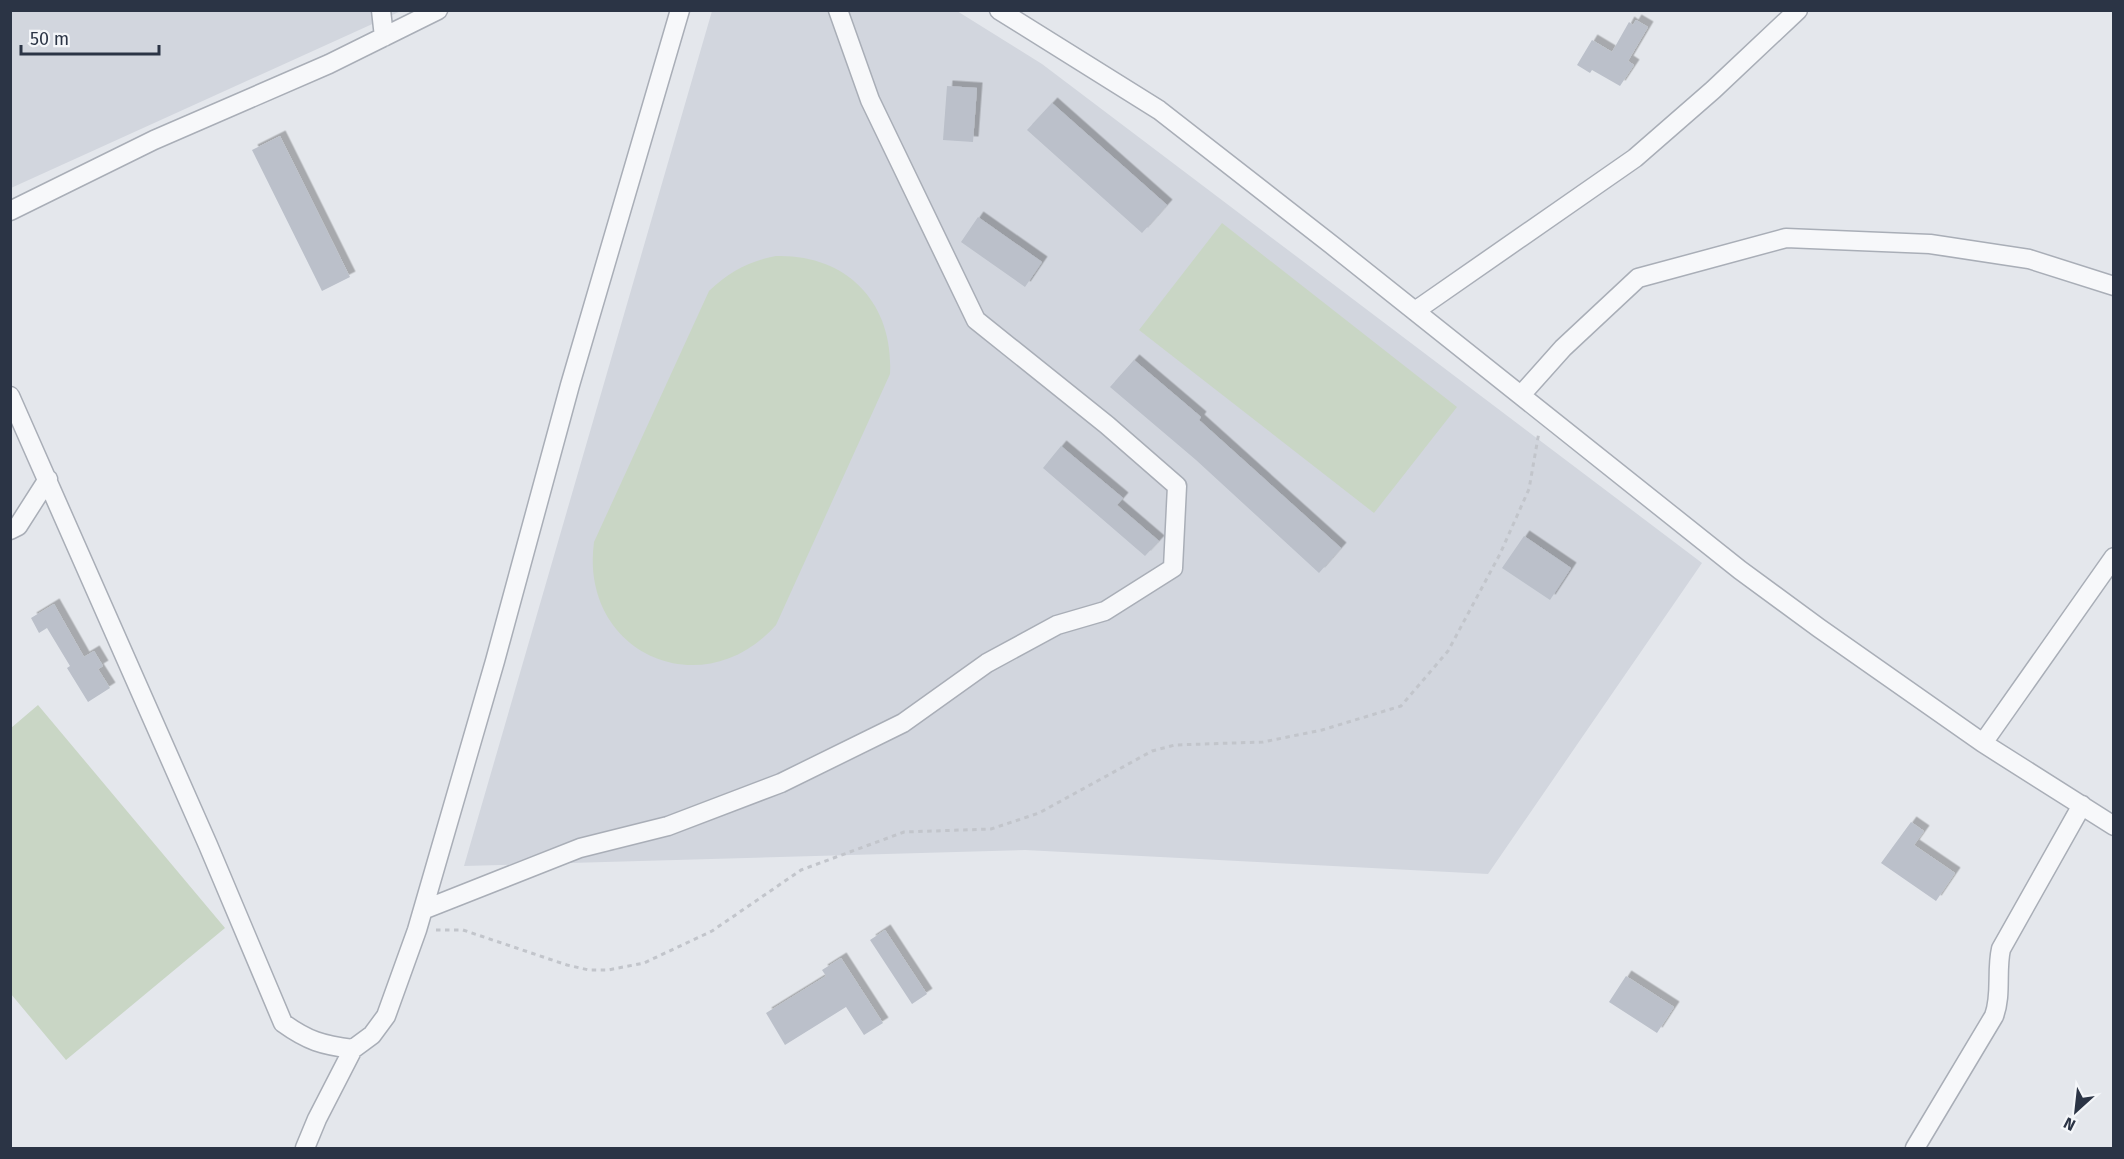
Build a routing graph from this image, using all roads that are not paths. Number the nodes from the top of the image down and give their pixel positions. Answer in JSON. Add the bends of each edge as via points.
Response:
{"nodes":[{"id":1,"x":381,"y":10,"type":"edge"},
{"id":2,"x":438,"y":10,"type":"edge"},
{"id":3,"x":680,"y":10,"type":"edge"},
{"id":4,"x":838,"y":10,"type":"edge"},
{"id":5,"x":999,"y":10,"type":"edge"},
{"id":6,"x":1798,"y":10,"type":"edge"},
{"id":7,"x":384,"y":37,"type":"junction"},
{"id":8,"x":10,"y":211,"type":"edge"},
{"id":9,"x":2114,"y":286,"type":"edge"},
{"id":10,"x":1414,"y":311,"type":"junction"},
{"id":11,"x":1521,"y":394,"type":"junction"},
{"id":12,"x":10,"y":396,"type":"edge"},
{"id":13,"x":48,"y":479,"type":"junction"},
{"id":14,"x":10,"y":530,"type":"edge"},
{"id":15,"x":2114,"y":557,"type":"edge"},
{"id":16,"x":1983,"y":743,"type":"junction"},
{"id":17,"x":2082,"y":805,"type":"junction"},
{"id":18,"x":2114,"y":826,"type":"edge"},
{"id":19,"x":423,"y":910,"type":"junction"},
{"id":20,"x":352,"y":1049,"type":"junction"},
{"id":21,"x":305,"y":1149,"type":"edge"},
{"id":22,"x":1914,"y":1149,"type":"edge"}],
"edges":[{"from":1,"to":7,"type":"street"},
{"from":2,"to":7,"type":"street"},
{"from":3,"to":19,"type":"street"},
{"from":4,"to":19,"type":"street","via":[[870,100],[976,320],[1177,486],[1173,568],[1105,611],[1057,625],[987,663],[903,723],[781,783],[668,826],[580,848]]},
{"from":5,"to":10,"type":"street","via":[[1159,110]]},
{"from":6,"to":10,"type":"street","via":[[1635,158]]},
{"from":7,"to":8,"type":"street","via":[[154,140]]},
{"from":9,"to":11,"type":"street","via":[[2029,259],[1930,244],[1786,238],[1638,278],[1563,348]]},
{"from":10,"to":11,"type":"street"},
{"from":11,"to":16,"type":"street","via":[[1740,570]]},
{"from":12,"to":13,"type":"street"},
{"from":13,"to":14,"type":"street","via":[[18,526]]},
{"from":13,"to":20,"type":"street","via":[[283,1023],[304,1038]]},
{"from":15,"to":16,"type":"street"},
{"from":16,"to":17,"type":"street"},
{"from":17,"to":18,"type":"street"},
{"from":17,"to":22,"type":"street","via":[[2001,949],[1994,1016]]},
{"from":19,"to":20,"type":"street","via":[[386,1016],[372,1035]]},
{"from":20,"to":21,"type":"street"}]}
